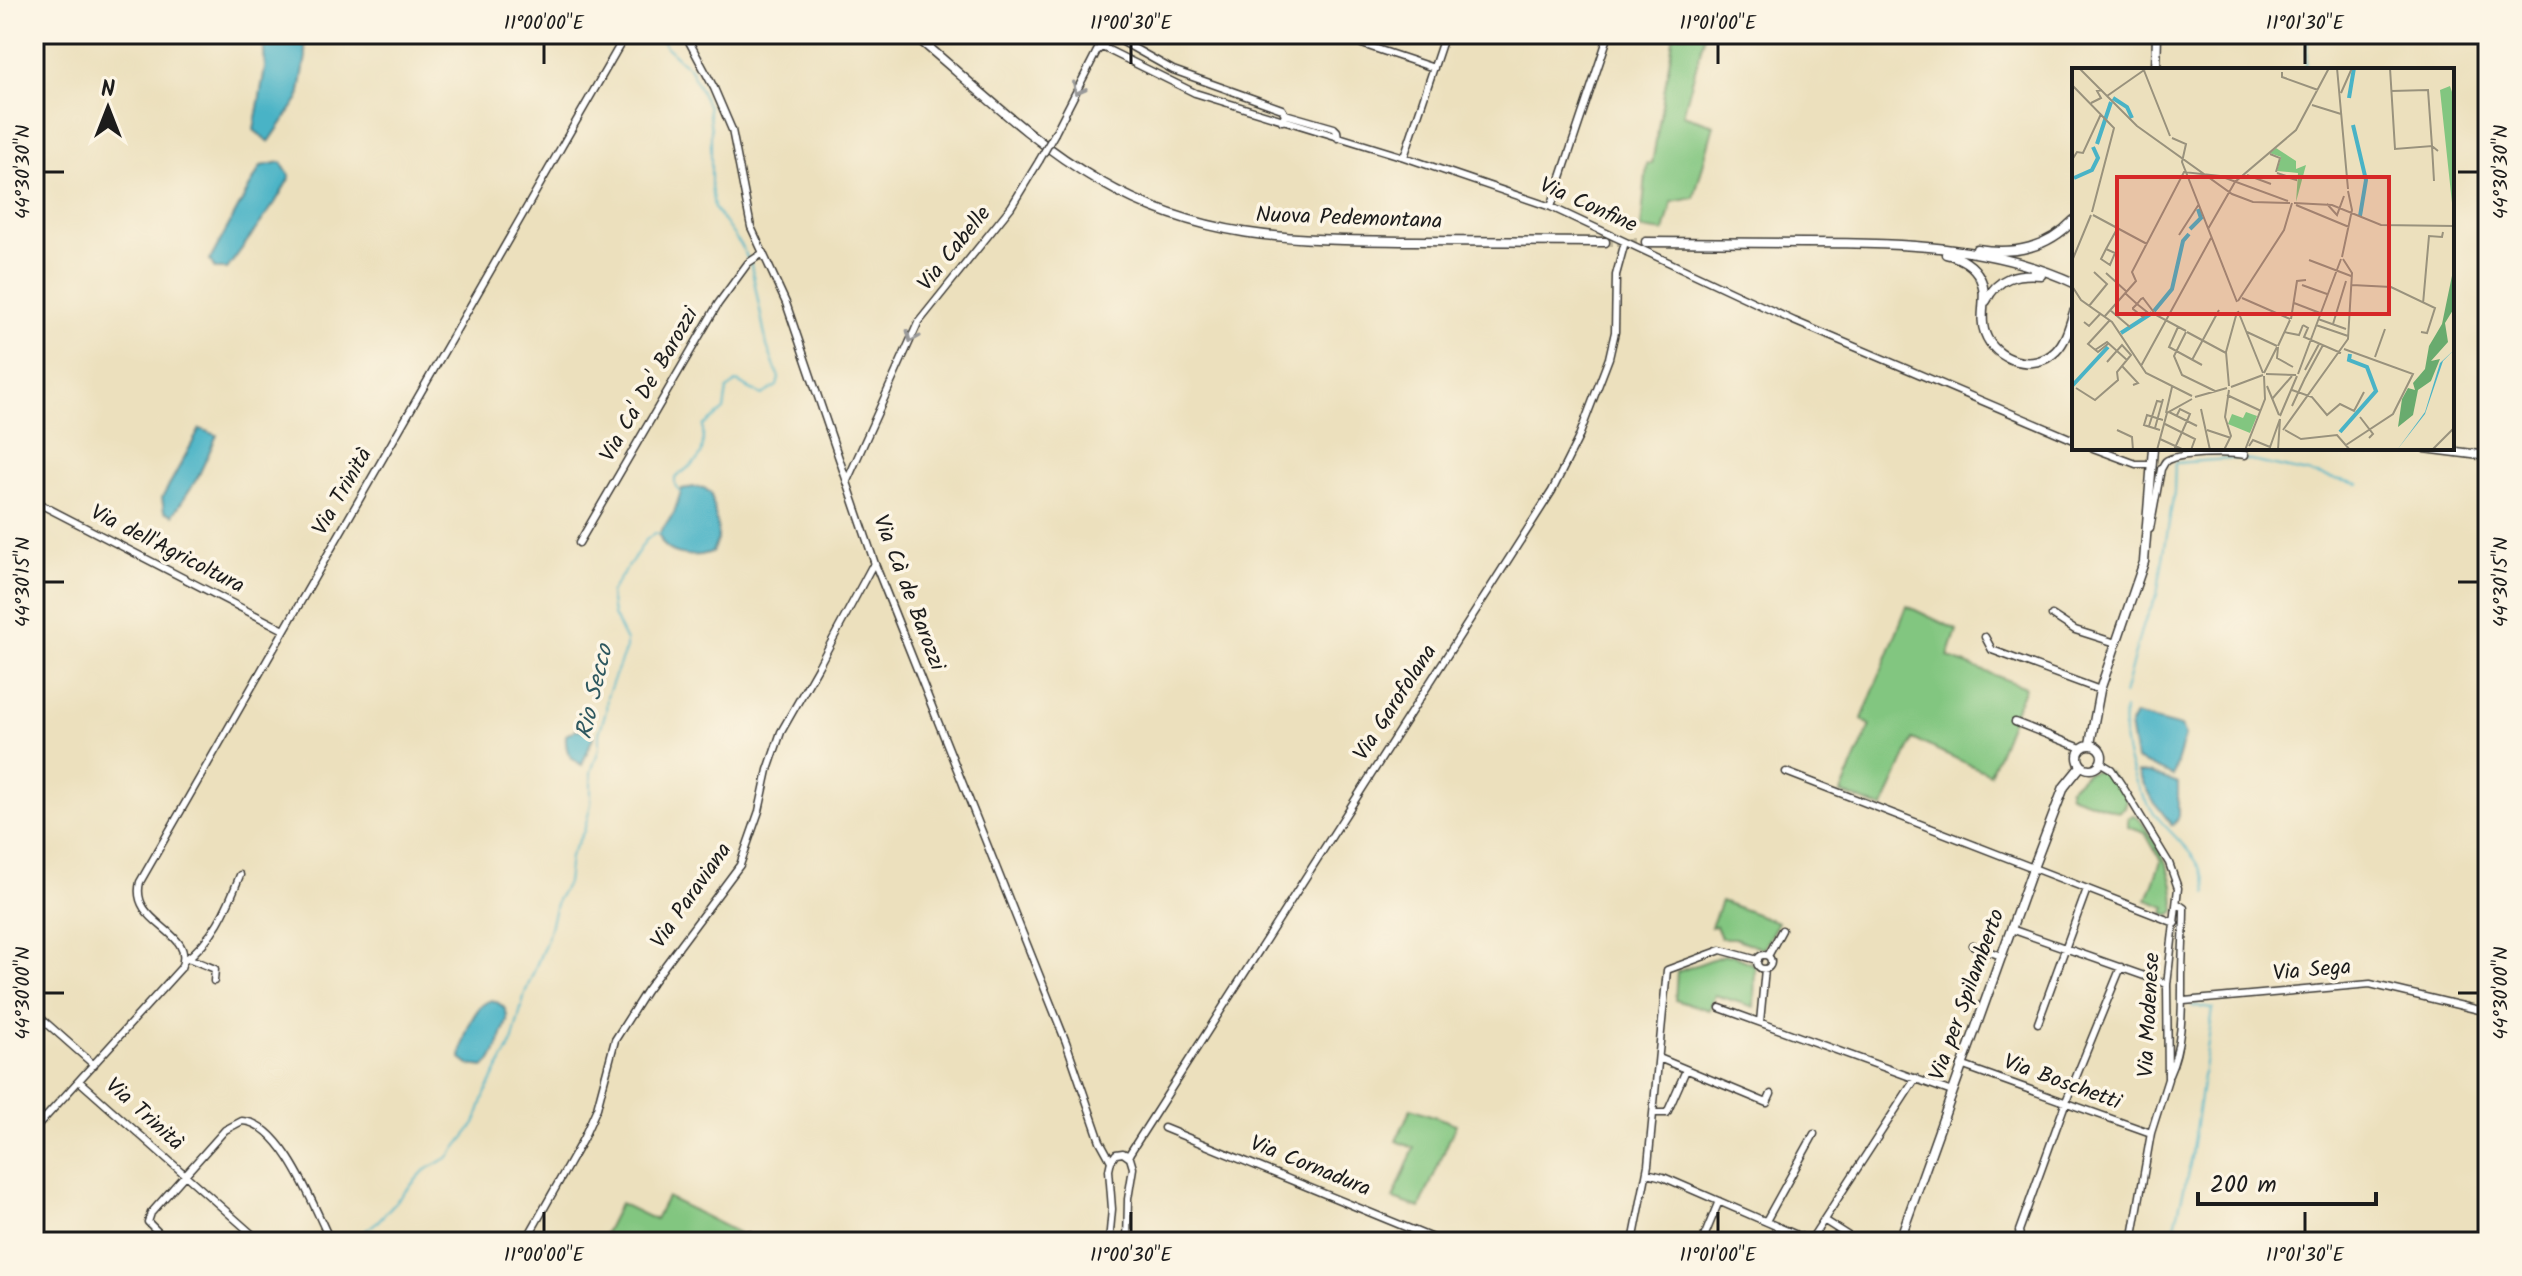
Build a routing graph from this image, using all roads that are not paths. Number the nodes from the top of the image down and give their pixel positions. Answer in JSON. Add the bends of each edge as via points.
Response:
{"nodes":[{"id":1,"x":624,"y":34,"type":"edge"},
{"id":2,"x":685,"y":34,"type":"edge"},
{"id":3,"x":913,"y":34,"type":"edge"},
{"id":4,"x":1076,"y":34,"type":"edge"},
{"id":5,"x":1117,"y":34,"type":"edge"},
{"id":6,"x":1332,"y":34,"type":"edge"},
{"id":7,"x":1445,"y":34,"type":"edge"},
{"id":8,"x":1609,"y":34,"type":"edge"},
{"id":9,"x":2157,"y":34,"type":"edge"},
{"id":10,"x":1123,"y":42,"type":"dead end"},
{"id":11,"x":1102,"y":46,"type":"junction"},
{"id":12,"x":1434,"y":68,"type":"junction"},
{"id":13,"x":2156,"y":68,"type":"edge"},
{"id":14,"x":1173,"y":70,"type":"junction"},
{"id":15,"x":1168,"y":81,"type":"junction"},
{"id":16,"x":1284,"y":117,"type":"junction"},
{"id":17,"x":1404,"y":157,"type":"junction"},
{"id":18,"x":1551,"y":207,"type":"junction"},
{"id":19,"x":2072,"y":222,"type":"edge"},
{"id":20,"x":1605,"y":242,"type":"tunnel mouth"},
{"id":21,"x":1625,"y":242,"type":"junction"},
{"id":22,"x":1646,"y":242,"type":"tunnel mouth"},
{"id":23,"x":1810,"y":243,"type":"junction"},
{"id":24,"x":1905,"y":245,"type":"junction"},
{"id":25,"x":763,"y":253,"type":"junction"},
{"id":26,"x":2071,"y":282,"type":"edge"},
{"id":27,"x":1984,"y":305,"type":"junction"},
{"id":28,"x":2072,"y":318,"type":"edge"},
{"id":29,"x":2072,"y":439,"type":"edge"},
{"id":30,"x":2098,"y":450,"type":"edge"},
{"id":31,"x":2153,"y":450,"type":"edge"},
{"id":32,"x":2441,"y":450,"type":"edge"},
{"id":33,"x":2242,"y":454,"type":"dead end"},
{"id":34,"x":2488,"y":456,"type":"edge"},
{"id":35,"x":2150,"y":464,"type":"junction"},
{"id":36,"x":847,"y":481,"type":"junction"},
{"id":37,"x":34,"y":501,"type":"edge"},
{"id":38,"x":579,"y":543,"type":"dead end"},
{"id":39,"x":2145,"y":544,"type":"junction"},
{"id":40,"x":875,"y":564,"type":"junction"},
{"id":41,"x":2052,"y":615,"type":"dead end"},
{"id":42,"x":284,"y":630,"type":"junction"},
{"id":43,"x":1985,"y":637,"type":"dead end"},
{"id":44,"x":2116,"y":643,"type":"junction"},
{"id":45,"x":2100,"y":690,"type":"junction"},
{"id":46,"x":2015,"y":722,"type":"dead end"},
{"id":47,"x":2086,"y":746,"type":"junction"},
{"id":48,"x":2101,"y":763,"type":"junction"},
{"id":49,"x":2081,"y":766,"type":"junction"},
{"id":50,"x":1786,"y":772,"type":"dead end"},
{"id":51,"x":2033,"y":868,"type":"junction"},
{"id":52,"x":240,"y":875,"type":"dead end"},
{"id":53,"x":2087,"y":889,"type":"junction"},
{"id":54,"x":2178,"y":904,"type":"junction"},
{"id":55,"x":2175,"y":923,"type":"junction"},
{"id":56,"x":2011,"y":929,"type":"junction"},
{"id":57,"x":1782,"y":930,"type":"dead end"},
{"id":58,"x":1972,"y":945,"type":"dead end"},
{"id":59,"x":2066,"y":948,"type":"junction"},
{"id":60,"x":1768,"y":956,"type":"junction"},
{"id":61,"x":2001,"y":956,"type":"junction"},
{"id":62,"x":186,"y":960,"type":"junction"},
{"id":63,"x":1758,"y":960,"type":"junction"},
{"id":64,"x":2121,"y":967,"type":"junction"},
{"id":65,"x":1765,"y":969,"type":"junction"},
{"id":66,"x":214,"y":981,"type":"dead end"},
{"id":67,"x":2167,"y":984,"type":"junction"},
{"id":68,"x":2184,"y":1001,"type":"junction"},
{"id":69,"x":1720,"y":1008,"type":"dead end"},
{"id":70,"x":34,"y":1012,"type":"edge"},
{"id":71,"x":2488,"y":1012,"type":"edge"},
{"id":72,"x":1760,"y":1022,"type":"junction"},
{"id":73,"x":2038,"y":1023,"type":"dead end"},
{"id":74,"x":1659,"y":1058,"type":"junction"},
{"id":75,"x":94,"y":1065,"type":"junction"},
{"id":76,"x":1961,"y":1065,"type":"junction"},
{"id":77,"x":1686,"y":1070,"type":"junction"},
{"id":78,"x":1916,"y":1078,"type":"junction"},
{"id":79,"x":2168,"y":1079,"type":"junction"},
{"id":80,"x":79,"y":1081,"type":"junction"},
{"id":81,"x":1952,"y":1092,"type":"junction"},
{"id":82,"x":1771,"y":1094,"type":"dead end"},
{"id":83,"x":2065,"y":1104,"type":"junction"},
{"id":84,"x":1654,"y":1113,"type":"junction"},
{"id":85,"x":1164,"y":1128,"type":"dead end"},
{"id":86,"x":34,"y":1130,"type":"edge"},
{"id":87,"x":2151,"y":1133,"type":"junction"},
{"id":88,"x":1814,"y":1134,"type":"dead end"},
{"id":89,"x":1128,"y":1156,"type":"junction"},
{"id":90,"x":1111,"y":1161,"type":"junction"},
{"id":91,"x":1647,"y":1173,"type":"junction"},
{"id":92,"x":184,"y":1176,"type":"junction"},
{"id":93,"x":1719,"y":1201,"type":"junction"},
{"id":94,"x":1766,"y":1221,"type":"junction"},
{"id":95,"x":1825,"y":1221,"type":"junction"},
{"id":96,"x":749,"y":1234,"type":"dead end"},
{"id":97,"x":946,"y":1234,"type":"dead end"},
{"id":98,"x":168,"y":1242,"type":"edge"},
{"id":99,"x":261,"y":1242,"type":"edge"},
{"id":100,"x":331,"y":1242,"type":"edge"},
{"id":101,"x":525,"y":1242,"type":"edge"},
{"id":102,"x":744,"y":1242,"type":"edge"},
{"id":103,"x":942,"y":1242,"type":"edge"},
{"id":104,"x":1109,"y":1242,"type":"edge"},
{"id":105,"x":1127,"y":1242,"type":"edge"},
{"id":106,"x":1442,"y":1242,"type":"edge"},
{"id":107,"x":1633,"y":1242,"type":"edge"},
{"id":108,"x":1702,"y":1242,"type":"edge"},
{"id":109,"x":1858,"y":1242,"type":"edge"},
{"id":110,"x":1899,"y":1242,"type":"edge"},
{"id":111,"x":2021,"y":1242,"type":"edge"},
{"id":112,"x":2132,"y":1242,"type":"edge"}],
"edges":[{"from":1,"to":42,"type":"street","name":"Via Trinità"},
{"from":2,"to":25,"type":"street","name":"Via Cà de Barozzi","via":[[732,130],[751,227]]},
{"from":3,"to":20,"type":"main road","name":"Nuova Pedemontana","via":[[1066,161],[1133,199],[1198,223],[1304,240]]},
{"from":4,"to":11,"type":"street","name":"Via Confine"},
{"from":5,"to":11,"type":"street"},
{"from":6,"to":12,"type":"street"},
{"from":7,"to":12,"type":"street"},
{"from":8,"to":18,"type":"street"},
{"from":9,"to":13,"type":"main road"},
{"from":10,"to":14,"type":"street"},
{"from":11,"to":15,"type":"street","name":"Via Confine"},
{"from":11,"to":36,"type":"street","name":"Via Cabelle","one_way":true,"bridge":true,"via":[[1011,207],[918,323]]},
{"from":12,"to":17,"type":"street"},
{"from":14,"to":15,"type":"street"},
{"from":14,"to":16,"type":"street","via":[[1282,109]]},
{"from":15,"to":16,"type":"street","name":"Via Confine","via":[[1231,106]]},
{"from":16,"to":17,"type":"street","name":"Via Confine"},
{"from":17,"to":18,"type":"street","name":"Via Confine"},
{"from":18,"to":21,"type":"street","name":"Via Confine"},
{"from":19,"to":24,"type":"main road","via":[[2050,240],[2022,250]]},
{"from":21,"to":29,"type":"street","name":"Via Confine","via":[[1794,321]]},
{"from":21,"to":89,"type":"street","name":"Via Garofolana","via":[[1616,275],[1609,358],[1552,491]]},
{"from":22,"to":23,"type":"main road"},
{"from":23,"to":24,"type":"main road"},
{"from":23,"to":27,"type":"main road","via":[[1954,255],[1978,274]]},
{"from":24,"to":26,"type":"main road","via":[[1970,252]]},
{"from":25,"to":36,"type":"street","name":"Via Cà de Barozzi","via":[[786,303]]},
{"from":25,"to":38,"type":"street","name":"Via Ca' De' Barozzi","via":[[718,304]]},
{"from":26,"to":27,"type":"main road","via":[[2012,276],[1991,291]]},
{"from":27,"to":28,"type":"main road","via":[[1988,340],[2017,362],[2033,363],[2057,350]]},
{"from":30,"to":35,"type":"street"},
{"from":31,"to":35,"type":"main road"},
{"from":32,"to":34,"type":"main road"},
{"from":33,"to":39,"type":"street","via":[[2165,461]]},
{"from":35,"to":39,"type":"main road"},
{"from":36,"to":40,"type":"street","name":"Via Cà de Barozzi"},
{"from":37,"to":42,"type":"street","name":"Via dell'Agricoltura"},
{"from":39,"to":44,"type":"main road","via":[[2144,562]]},
{"from":40,"to":90,"type":"street","name":"Via Cà de Barozzi"},
{"from":40,"to":101,"type":"street","name":"Via Paraviana","via":[[781,732],[740,865],[615,1040],[588,1129]]},
{"from":41,"to":44,"type":"street","via":[[2075,630]]},
{"from":42,"to":62,"type":"street","name":"Via Trinità","via":[[140,882],[142,909],[177,940]]},
{"from":43,"to":45,"type":"street","via":[[1992,650]]},
{"from":44,"to":45,"type":"main road"},
{"from":45,"to":47,"type":"main road"},
{"from":46,"to":47,"type":"street"},
{"from":47,"to":48,"type":"main road","via":[[2101,750]]},
{"from":47,"to":49,"type":"main road","via":[[2077,757]]},
{"from":48,"to":49,"type":"main road","via":[[2090,769]]},
{"from":48,"to":54,"type":"street","name":"Via Modenese","via":[[2111,769],[2169,863]]},
{"from":49,"to":51,"type":"main road","name":"Via per Spilamberto","via":[[2064,787]]},
{"from":50,"to":51,"type":"street"},
{"from":51,"to":53,"type":"street"},
{"from":51,"to":56,"type":"main road","name":"Via per Spilamberto"},
{"from":52,"to":62,"type":"street","name":"Via Trinità","via":[[227,911],[200,950]]},
{"from":53,"to":55,"type":"street"},
{"from":53,"to":59,"type":"street"},
{"from":54,"to":55,"type":"street","name":"Via Modenese"},
{"from":54,"to":68,"type":"street","via":[[2184,908]]},
{"from":55,"to":67,"type":"street","name":"Via Modenese"},
{"from":56,"to":59,"type":"street"},
{"from":56,"to":61,"type":"main road","name":"Via per Spilamberto"},
{"from":57,"to":60,"type":"street"},
{"from":58,"to":61,"type":"street"},
{"from":59,"to":64,"type":"street"},
{"from":59,"to":73,"type":"street"},
{"from":60,"to":63,"type":"street"},
{"from":60,"to":65,"type":"street","via":[[1771,964]]},
{"from":61,"to":76,"type":"main road","name":"Via per Spilamberto"},
{"from":62,"to":66,"type":"street","name":"Via Trinità","via":[[215,969]]},
{"from":62,"to":75,"type":"street","name":"Via Trinità"},
{"from":63,"to":65,"type":"street"},
{"from":63,"to":74,"type":"street","via":[[1721,950],[1667,970]]},
{"from":64,"to":67,"type":"street"},
{"from":64,"to":83,"type":"street"},
{"from":65,"to":72,"type":"street"},
{"from":67,"to":79,"type":"street","name":"Via Modenese"},
{"from":68,"to":71,"type":"street","name":"Via Sega","via":[[2370,984]]},
{"from":68,"to":79,"type":"street","via":[[2177,1059]]},
{"from":69,"to":72,"type":"street"},
{"from":70,"to":75,"type":"street","name":"Via Trinità"},
{"from":72,"to":78,"type":"street"},
{"from":74,"to":77,"type":"street"},
{"from":74,"to":84,"type":"street"},
{"from":75,"to":80,"type":"street","name":"Via Trinità"},
{"from":76,"to":81,"type":"main road","name":"Via per Spilamberto"},
{"from":76,"to":83,"type":"street","name":"Via Boschetti"},
{"from":77,"to":82,"type":"street","via":[[1767,1103]]},
{"from":77,"to":84,"type":"street","via":[[1667,1113]]},
{"from":78,"to":81,"type":"street"},
{"from":78,"to":95,"type":"street"},
{"from":79,"to":87,"type":"street","name":"Via Modenese"},
{"from":80,"to":86,"type":"street","name":"Via Trinità"},
{"from":80,"to":92,"type":"street","name":"Via Trinità"},
{"from":81,"to":110,"type":"main road","name":"Via per Spilamberto"},
{"from":83,"to":87,"type":"street","name":"Via Boschetti"},
{"from":83,"to":111,"type":"street","via":[[2019,1231]]},
{"from":84,"to":91,"type":"street"},
{"from":85,"to":106,"type":"street","name":"Via Cornadura"},
{"from":87,"to":112,"type":"street","name":"Via Modenese"},
{"from":88,"to":94,"type":"street"},
{"from":89,"to":90,"type":"street","via":[[1119,1153]]},
{"from":89,"to":105,"type":"street","via":[[1133,1168]]},
{"from":90,"to":104,"type":"street"},
{"from":91,"to":93,"type":"street"},
{"from":91,"to":107,"type":"street"},
{"from":92,"to":98,"type":"street","name":"Via Trinità","via":[[149,1217],[151,1227]]},
{"from":92,"to":99,"type":"street","name":"Via Trinità"},
{"from":92,"to":100,"type":"street","name":"Via Trinità","via":[[225,1130],[242,1121],[258,1124],[289,1158]]},
{"from":93,"to":94,"type":"street"},
{"from":93,"to":108,"type":"street"},
{"from":94,"to":95,"type":"street","via":[[1810,1239]]},
{"from":95,"to":109,"type":"street"},
{"from":96,"to":102,"type":"street"},
{"from":97,"to":103,"type":"street"}]}
